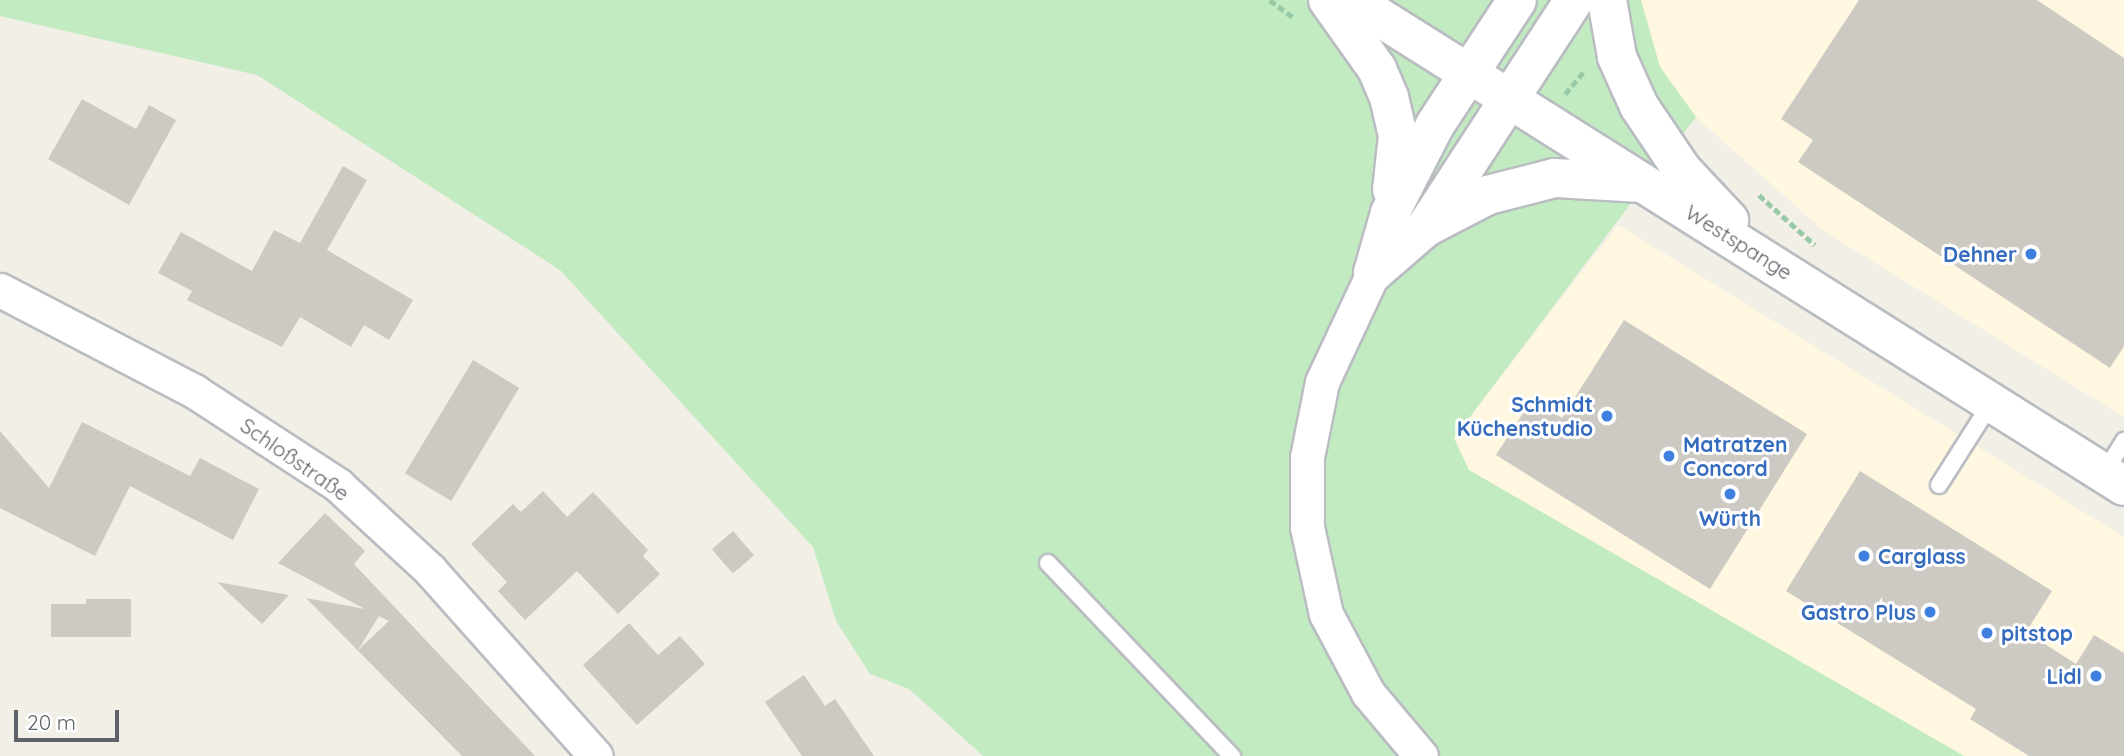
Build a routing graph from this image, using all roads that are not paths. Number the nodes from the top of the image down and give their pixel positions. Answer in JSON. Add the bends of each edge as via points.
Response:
{"nodes":[{"id":1,"x":1328,"y":0,"type":"edge"},
{"id":2,"x":1352,"y":0,"type":"edge"},
{"id":3,"x":1383,"y":0,"type":"edge"},
{"id":4,"x":1403,"y":0,"type":"edge"},
{"id":5,"x":1517,"y":0,"type":"edge"},
{"id":6,"x":1574,"y":0,"type":"edge"},
{"id":7,"x":1607,"y":0,"type":"edge"},
{"id":8,"x":1469,"y":72,"type":"junction"},
{"id":9,"x":1510,"y":97,"type":"junction"},
{"id":10,"x":1643,"y":183,"type":"junction"},
{"id":11,"x":1390,"y":213,"type":"junction"},
{"id":12,"x":1426,"y":228,"type":"junction"},
{"id":13,"x":1764,"y":257,"type":"junction"},
{"id":14,"x":1373,"y":273,"type":"junction"},
{"id":15,"x":0,"y":290,"type":"edge"},
{"id":16,"x":1990,"y":403,"type":"junction"},
{"id":17,"x":2124,"y":441,"type":"edge"},
{"id":18,"x":2114,"y":479,"type":"edge"},
{"id":19,"x":1939,"y":485,"type":"dead end"},
{"id":20,"x":1048,"y":563,"type":"dead end"},
{"id":21,"x":596,"y":756,"type":"edge"},
{"id":22,"x":1233,"y":756,"type":"edge"},
{"id":23,"x":1421,"y":756,"type":"edge"}],
"edges":[{"from":1,"to":11,"type":"main road","via":[[1377,69],[1389,97],[1398,136]]},
{"from":2,"to":8,"type":"main road","name":"Westspange"},
{"from":3,"to":4,"type":"main road"},
{"from":5,"to":8,"type":"main road"},
{"from":6,"to":9,"type":"main road"},
{"from":7,"to":13,"type":"main road","via":[[1617,57],[1639,106],[1682,170]]},
{"from":8,"to":9,"type":"main road","name":"Westspange"},
{"from":8,"to":11,"type":"main road"},
{"from":9,"to":10,"type":"main road","name":"Westspange"},
{"from":9,"to":12,"type":"main road"},
{"from":10,"to":12,"type":"main road","via":[[1554,178],[1488,195]]},
{"from":10,"to":13,"type":"main road","name":"Westspange"},
{"from":11,"to":14,"type":"main road"},
{"from":12,"to":14,"type":"main road"},
{"from":13,"to":16,"type":"main road","name":"Westspange"},
{"from":14,"to":23,"type":"street","via":[[1322,382],[1307,457],[1307,527],[1326,614],[1368,693]]},
{"from":15,"to":21,"type":"street","name":"Schloßstraße","via":[[194,391],[338,485],[430,570]]},
{"from":16,"to":18,"type":"main road","name":"Westspange"},
{"from":16,"to":19,"type":"lane"},
{"from":17,"to":18,"type":"lane"},
{"from":20,"to":22,"type":"lane"}]}
